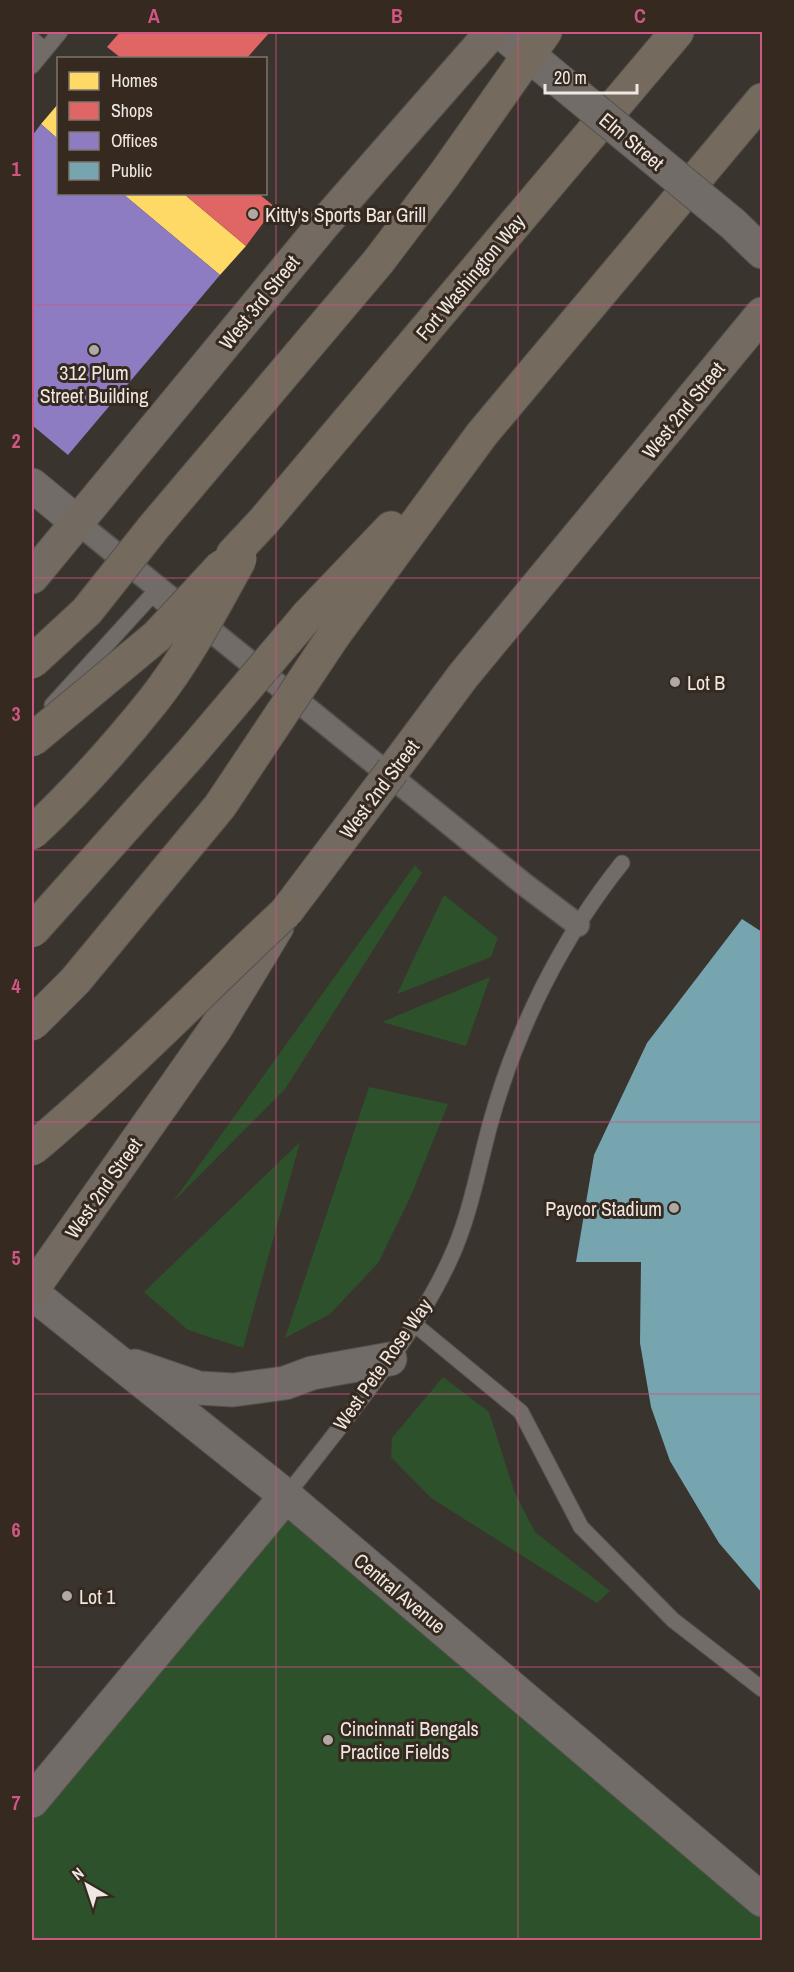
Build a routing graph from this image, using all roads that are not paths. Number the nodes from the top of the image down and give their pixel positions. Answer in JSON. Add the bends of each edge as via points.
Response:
{"nodes":[{"id":1,"x":60,"y":32,"type":"edge"},
{"id":2,"x":492,"y":32,"type":"edge"},
{"id":3,"x":501,"y":32,"type":"edge"},
{"id":4,"x":677,"y":32,"type":"edge"},
{"id":5,"x":32,"y":39,"type":"edge"},
{"id":6,"x":537,"y":43,"type":"edge"},
{"id":7,"x":45,"y":50,"type":"junction"},
{"id":8,"x":32,"y":66,"type":"edge"},
{"id":9,"x":762,"y":100,"type":"edge"},
{"id":10,"x":762,"y":252,"type":"edge"},
{"id":11,"x":762,"y":314,"type":"edge"},
{"id":12,"x":482,"y":434,"type":"junction"},
{"id":13,"x":32,"y":485,"type":"edge"},
{"id":14,"x":78,"y":523,"type":"junction"},
{"id":15,"x":236,"y":557,"type":"junction"},
{"id":16,"x":32,"y":577,"type":"edge"},
{"id":17,"x":32,"y":662,"type":"edge"},
{"id":18,"x":32,"y":728,"type":"edge"},
{"id":19,"x":32,"y":740,"type":"edge"},
{"id":20,"x":32,"y":833,"type":"edge"},
{"id":21,"x":32,"y":841,"type":"edge"},
{"id":22,"x":622,"y":863,"type":"dead end"},
{"id":23,"x":286,"y":912,"type":"junction"},
{"id":24,"x":578,"y":925,"type":"junction"},
{"id":25,"x":32,"y":931,"type":"edge"},
{"id":26,"x":32,"y":1024,"type":"edge"},
{"id":27,"x":32,"y":1149,"type":"edge"},
{"id":28,"x":32,"y":1292,"type":"edge"},
{"id":29,"x":413,"y":1323,"type":"junction"},
{"id":30,"x":107,"y":1355,"type":"junction"},
{"id":31,"x":390,"y":1359,"type":"junction"},
{"id":32,"x":286,"y":1496,"type":"junction"},
{"id":33,"x":762,"y":1689,"type":"edge"},
{"id":34,"x":32,"y":1802,"type":"edge"},
{"id":35,"x":762,"y":1900,"type":"edge"}],
"edges":[{"from":1,"to":7,"type":"lane"},
{"from":2,"to":14,"type":"main road","name":"West 3rd Street","via":[[322,226]]},
{"from":3,"to":6,"type":"main road","name":"Elm Street"},
{"from":4,"to":15,"type":"highway","name":"Fort Washington Way"},
{"from":5,"to":7,"type":"lane"},
{"from":6,"to":10,"type":"main road","name":"Elm Street","bridge":true,"via":[[566,86]]},
{"from":6,"to":17,"type":"highway","bridge":true,"via":[[378,261],[87,611]]},
{"from":7,"to":8,"type":"lane"},
{"from":9,"to":12,"type":"highway"},
{"from":11,"to":23,"type":"main road","name":"West 2nd Street","bridge":true,"via":[[463,676]]},
{"from":12,"to":25,"type":"highway","bridge":true,"via":[[308,615]]},
{"from":12,"to":26,"type":"highway","bridge":true,"via":[[334,635],[220,806],[75,981]]},
{"from":13,"to":14,"type":"main road"},
{"from":14,"to":16,"type":"main road","name":"West 3rd Street"},
{"from":14,"to":24,"type":"street"},
{"from":15,"to":19,"type":"highway","bridge":true,"via":[[157,636]]},
{"from":15,"to":20,"type":"highway","bridge":true,"via":[[205,624],[154,700]]},
{"from":18,"to":21,"type":"lane","via":[[152,595],[207,640]]},
{"from":22,"to":24,"type":"lane","name":"West Pete Rose Way"},
{"from":23,"to":27,"type":"highway","bridge":true,"via":[[130,1064]]},
{"from":23,"to":28,"type":"main road","name":"West 2nd Street","bridge":true,"via":[[216,1028]]},
{"from":24,"to":29,"type":"lane","name":"West Pete Rose Way","via":[[555,961],[520,1040],[491,1120],[469,1213],[454,1251]]},
{"from":28,"to":30,"type":"main road","name":"Central Avenue"},
{"from":29,"to":31,"type":"lane","name":"West Pete Rose Way"},
{"from":29,"to":33,"type":"lane","via":[[521,1412],[581,1527],[673,1620]]},
{"from":30,"to":31,"type":"main road","via":[[199,1388],[233,1390],[285,1383],[312,1373]]},
{"from":30,"to":32,"type":"main road","name":"Central Avenue"},
{"from":31,"to":32,"type":"lane","name":"West Pete Rose Way"},
{"from":32,"to":34,"type":"main road","name":"West Pete Rose Way"},
{"from":32,"to":35,"type":"main road","name":"Central Avenue"}]}
